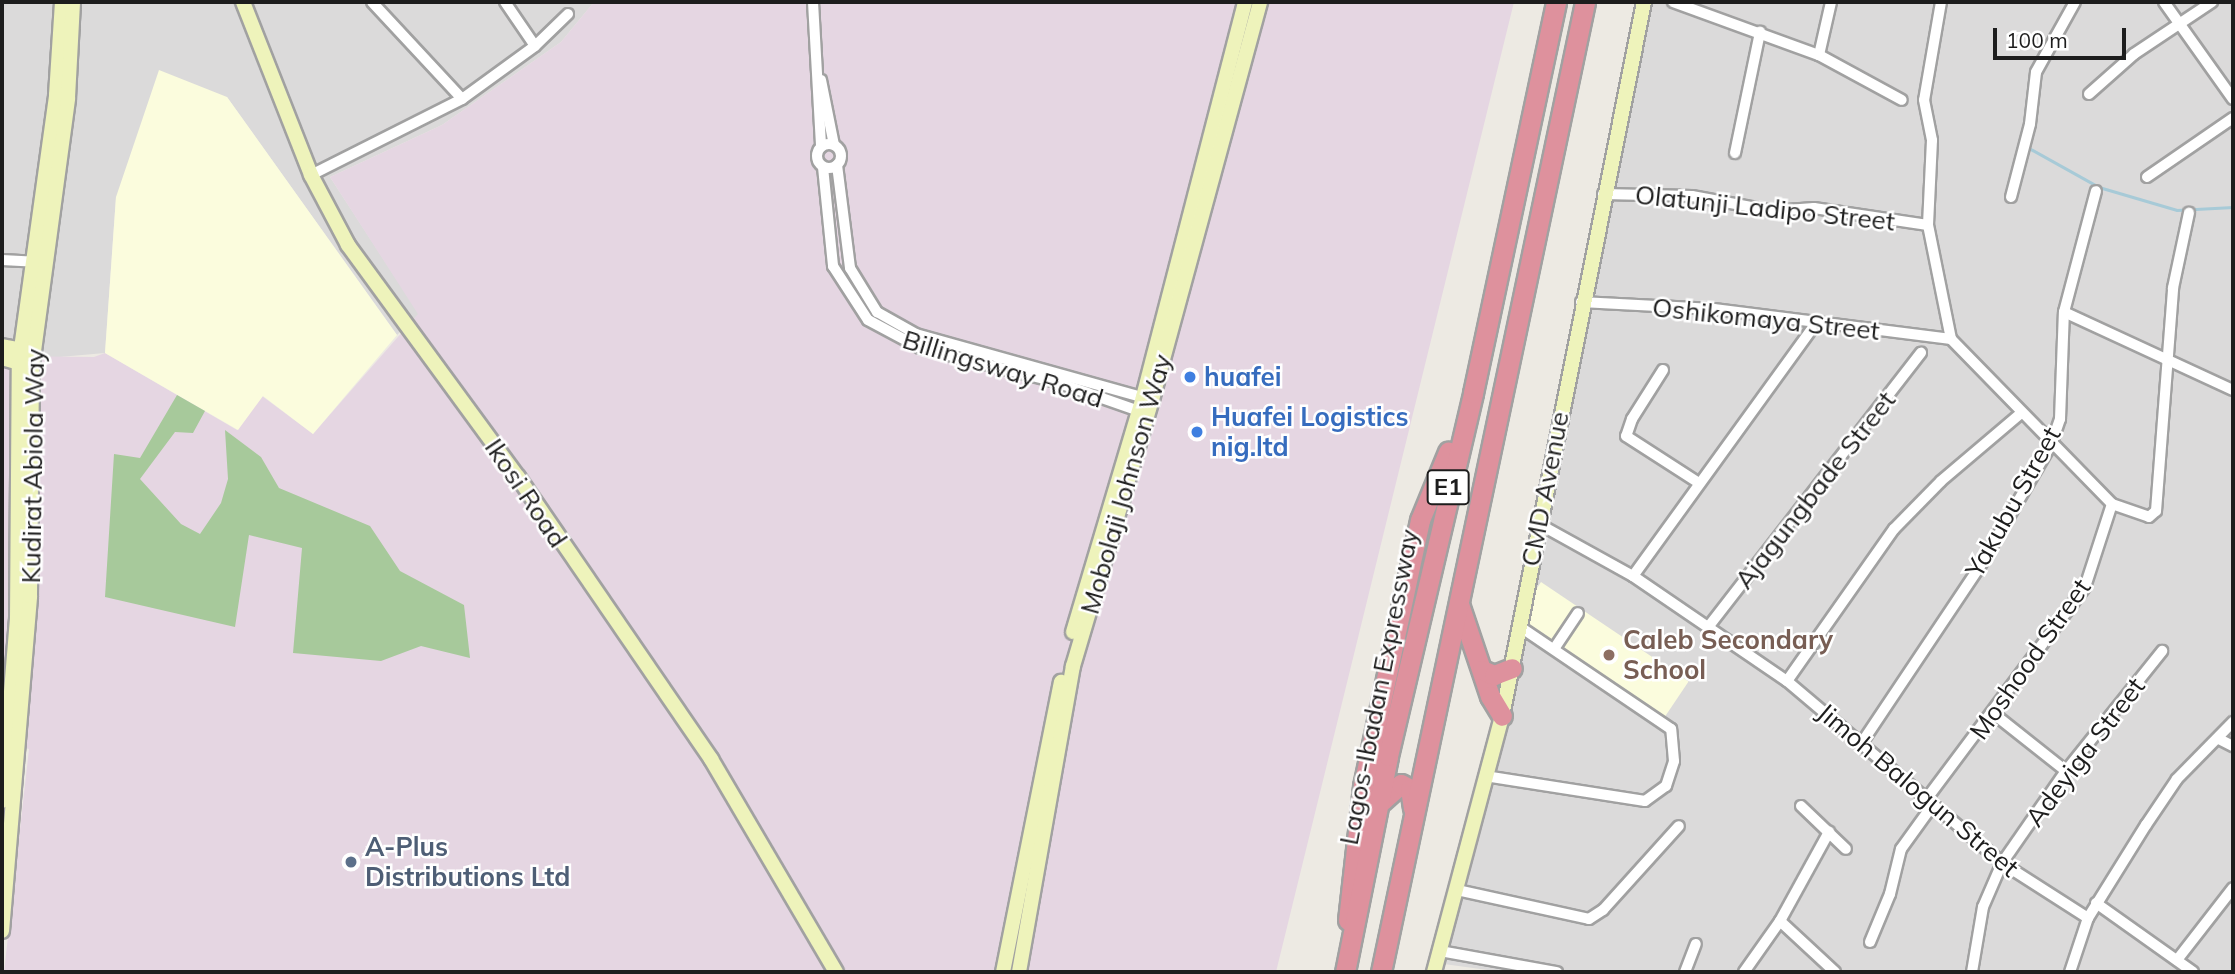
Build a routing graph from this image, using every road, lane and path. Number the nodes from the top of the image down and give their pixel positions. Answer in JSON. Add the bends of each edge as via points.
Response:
{"nodes":[{"id":1,"x":62,"y":2,"type":"edge"},
{"id":2,"x":72,"y":2,"type":"edge"},
{"id":3,"x":243,"y":2,"type":"edge"},
{"id":4,"x":372,"y":2,"type":"edge"},
{"id":5,"x":505,"y":2,"type":"edge"},
{"id":6,"x":813,"y":2,"type":"edge"},
{"id":7,"x":1245,"y":2,"type":"edge"},
{"id":8,"x":1260,"y":2,"type":"edge"},
{"id":9,"x":1556,"y":2,"type":"edge"},
{"id":10,"x":1585,"y":2,"type":"edge"},
{"id":11,"x":1644,"y":2,"type":"edge"},
{"id":12,"x":1673,"y":2,"type":"edge"},
{"id":13,"x":1715,"y":2,"type":"edge"},
{"id":14,"x":1831,"y":2,"type":"edge"},
{"id":15,"x":1941,"y":2,"type":"edge"},
{"id":16,"x":2075,"y":2,"type":"edge"},
{"id":17,"x":2164,"y":2,"type":"edge"},
{"id":18,"x":2212,"y":2,"type":"edge"},
{"id":19,"x":568,"y":14,"type":"dead end"},
{"id":20,"x":1713,"y":15,"type":"junction"},
{"id":21,"x":2180,"y":22,"type":"junction"},
{"id":22,"x":1760,"y":32,"type":"junction"},
{"id":23,"x":535,"y":46,"type":"junction"},
{"id":24,"x":1819,"y":55,"type":"junction"},
{"id":25,"x":818,"y":75,"type":"junction"},
{"id":26,"x":2089,"y":94,"type":"dead end"},
{"id":27,"x":462,"y":99,"type":"junction"},
{"id":28,"x":2233,"y":99,"type":"edge"},
{"id":29,"x":1902,"y":100,"type":"dead end"},
{"id":30,"x":2233,"y":118,"type":"edge"},
{"id":31,"x":834,"y":145,"type":"junction"},
{"id":32,"x":821,"y":147,"type":"junction"},
{"id":33,"x":1735,"y":153,"type":"dead end"},
{"id":34,"x":837,"y":165,"type":"junction"},
{"id":35,"x":823,"y":167,"type":"junction"},
{"id":36,"x":311,"y":175,"type":"junction"},
{"id":37,"x":2147,"y":177,"type":"dead end"},
{"id":38,"x":2096,"y":191,"type":"dead end"},
{"id":39,"x":1603,"y":194,"type":"junction"},
{"id":40,"x":2011,"y":197,"type":"dead end"},
{"id":41,"x":2189,"y":213,"type":"dead end"},
{"id":42,"x":1928,"y":225,"type":"junction"},
{"id":43,"x":2,"y":260,"type":"edge"},
{"id":44,"x":35,"y":262,"type":"junction"},
{"id":45,"x":1581,"y":302,"type":"junction"},
{"id":46,"x":2064,"y":312,"type":"junction"},
{"id":47,"x":1812,"y":329,"type":"dead end"},
{"id":48,"x":1951,"y":339,"type":"junction"},
{"id":49,"x":2,"y":346,"type":"edge"},
{"id":50,"x":1921,"y":354,"type":"dead end"},
{"id":51,"x":2,"y":358,"type":"edge"},
{"id":52,"x":26,"y":358,"type":"junction"},
{"id":53,"x":2167,"y":360,"type":"junction"},
{"id":54,"x":1663,"y":370,"type":"dead end"},
{"id":55,"x":2233,"y":390,"type":"edge"},
{"id":56,"x":1145,"y":405,"type":"junction"},
{"id":57,"x":2020,"y":414,"type":"junction"},
{"id":58,"x":1496,"y":419,"type":"junction"},
{"id":59,"x":1465,"y":421,"type":"junction"},
{"id":60,"x":2051,"y":446,"type":"junction"},
{"id":61,"x":1699,"y":483,"type":"junction"},
{"id":62,"x":2112,"y":504,"type":"junction"},
{"id":63,"x":1539,"y":524,"type":"junction"},
{"id":64,"x":1633,"y":576,"type":"junction"},
{"id":65,"x":1459,"y":589,"type":"junction"},
{"id":66,"x":1578,"y":613,"type":"dead end"},
{"id":67,"x":1519,"y":626,"type":"junction"},
{"id":68,"x":1709,"y":626,"type":"junction"},
{"id":69,"x":1554,"y":649,"type":"junction"},
{"id":70,"x":2162,"y":651,"type":"dead end"},
{"id":71,"x":1512,"y":668,"type":"junction"},
{"id":72,"x":1482,"y":670,"type":"junction"},
{"id":73,"x":1787,"y":681,"type":"junction"},
{"id":74,"x":1994,"y":714,"type":"junction"},
{"id":75,"x":1502,"y":716,"type":"junction"},
{"id":76,"x":2233,"y":722,"type":"edge"},
{"id":77,"x":2219,"y":739,"type":"junction"},
{"id":78,"x":1861,"y":744,"type":"junction"},
{"id":79,"x":2233,"y":746,"type":"edge"},
{"id":80,"x":2066,"y":771,"type":"junction"},
{"id":81,"x":1485,"y":776,"type":"junction"},
{"id":82,"x":2,"y":801,"type":"edge"},
{"id":83,"x":1382,"y":801,"type":"junction"},
{"id":84,"x":1928,"y":804,"type":"junction"},
{"id":85,"x":1801,"y":806,"type":"dead end"},
{"id":86,"x":1412,"y":821,"type":"junction"},
{"id":87,"x":1679,"y":826,"type":"dead end"},
{"id":88,"x":1829,"y":832,"type":"junction"},
{"id":89,"x":1846,"y":849,"type":"dead end"},
{"id":90,"x":2002,"y":863,"type":"junction"},
{"id":91,"x":2233,"y":888,"type":"edge"},
{"id":92,"x":1457,"y":890,"type":"junction"},
{"id":93,"x":2096,"y":904,"type":"junction"},
{"id":94,"x":2088,"y":918,"type":"junction"},
{"id":95,"x":1780,"y":920,"type":"junction"},
{"id":96,"x":2,"y":931,"type":"edge"},
{"id":97,"x":1870,"y":942,"type":"dead end"},
{"id":98,"x":1696,"y":944,"type":"dead end"},
{"id":99,"x":1351,"y":948,"type":"junction"},
{"id":100,"x":1440,"y":951,"type":"junction"},
{"id":101,"x":2177,"y":960,"type":"junction"},
{"id":102,"x":836,"y":972,"type":"edge"},
{"id":103,"x":1003,"y":972,"type":"edge"},
{"id":104,"x":1019,"y":972,"type":"edge"},
{"id":105,"x":1345,"y":972,"type":"edge"},
{"id":106,"x":1381,"y":972,"type":"edge"},
{"id":107,"x":1434,"y":972,"type":"edge"},
{"id":108,"x":1557,"y":972,"type":"edge"},
{"id":109,"x":1685,"y":972,"type":"edge"},
{"id":110,"x":1744,"y":972,"type":"edge"},
{"id":111,"x":1835,"y":972,"type":"edge"},
{"id":112,"x":1972,"y":972,"type":"edge"},
{"id":113,"x":2070,"y":972,"type":"edge"},
{"id":114,"x":2193,"y":972,"type":"edge"}],
"edges":[{"from":1,"to":44,"type":"street","name":"Kudirat Abiola Way","via":[[60,64]]},
{"from":2,"to":52,"type":"street","name":"Kudirat Abiola Way","via":[[68,98]]},
{"from":3,"to":36,"type":"street","name":"Ikosi Road"},
{"from":4,"to":27,"type":"street"},
{"from":5,"to":23,"type":"street"},
{"from":6,"to":25,"type":"street"},
{"from":7,"to":56,"type":"street","name":"Mobolaji Johnson Way"},
{"from":8,"to":56,"type":"street","name":"Mobolaji Johnson Way"},
{"from":9,"to":59,"type":"highway","name":"Lagos-Ibadan Expressway","number":"E1"},
{"from":10,"to":58,"type":"highway","number":"E1"},
{"from":11,"to":39,"type":"street","name":"CMD Avenue"},
{"from":12,"to":20,"type":"street"},
{"from":13,"to":20,"type":"street"},
{"from":14,"to":24,"type":"street"},
{"from":15,"to":42,"type":"street","via":[[1924,100],[1932,140]]},
{"from":16,"to":40,"type":"street","via":[[2036,72]]},
{"from":17,"to":21,"type":"street"},
{"from":18,"to":21,"type":"street"},
{"from":19,"to":23,"type":"street"},
{"from":20,"to":22,"type":"street"},
{"from":21,"to":26,"type":"street"},
{"from":21,"to":28,"type":"street"},
{"from":22,"to":24,"type":"street"},
{"from":22,"to":33,"type":"street"},
{"from":23,"to":27,"type":"street"},
{"from":24,"to":29,"type":"street"},
{"from":25,"to":31,"type":"street"},
{"from":25,"to":32,"type":"street"},
{"from":27,"to":36,"type":"street"},
{"from":30,"to":37,"type":"street"},
{"from":31,"to":32,"type":"street"},
{"from":31,"to":34,"type":"street","via":[[841,155]]},
{"from":32,"to":35,"type":"street","via":[[817,158]]},
{"from":34,"to":35,"type":"street"},
{"from":34,"to":56,"type":"street","name":"Billingsway Road","via":[[850,268],[877,312],[916,334]]},
{"from":35,"to":56,"type":"street","name":"Billingsway Road","via":[[833,266],[867,320],[920,348]]},
{"from":36,"to":102,"type":"street","name":"Ikosi Road","via":[[373,281],[518,477],[739,802]]},
{"from":38,"to":46,"type":"street","name":"Yakubu Street"},
{"from":39,"to":42,"type":"street","name":"Olatunji Ladipo Street","via":[[1692,196],[1773,211],[1814,208]]},
{"from":39,"to":45,"type":"street","name":"CMD Avenue"},
{"from":41,"to":53,"type":"street","via":[[2173,288]]},
{"from":42,"to":48,"type":"street"},
{"from":43,"to":44,"type":"street"},
{"from":44,"to":52,"type":"street","name":"Kudirat Abiola Way"},
{"from":45,"to":48,"type":"street","name":"Oshikomaya Street","via":[[1714,309]]},
{"from":45,"to":63,"type":"street","name":"CMD Avenue"},
{"from":46,"to":53,"type":"street"},
{"from":46,"to":60,"type":"street","name":"Yakubu Street","via":[[2060,419]]},
{"from":47,"to":61,"type":"street"},
{"from":48,"to":57,"type":"street"},
{"from":49,"to":52,"type":"street"},
{"from":50,"to":68,"type":"street","name":"Ajagungbade Street"},
{"from":51,"to":52,"type":"street"},
{"from":52,"to":82,"type":"street","name":"Kudirat Abiola Way","via":[[17,619]]},
{"from":52,"to":96,"type":"street","name":"Kudirat Abiola Way","via":[[30,596]]},
{"from":53,"to":55,"type":"street"},
{"from":53,"to":62,"type":"street","via":[[2157,511],[2150,517]]},
{"from":54,"to":61,"type":"street","via":[[1626,436]]},
{"from":56,"to":103,"type":"street","name":"Mobolaji Johnson Way","via":[[1064,664]]},
{"from":56,"to":104,"type":"street","name":"Mobolaji Johnson Way","via":[[1073,666]]},
{"from":57,"to":60,"type":"street"},
{"from":57,"to":73,"type":"street","via":[[1941,481],[1895,529]]},
{"from":58,"to":59,"type":"highway"},
{"from":58,"to":65,"type":"highway","number":"E1"},
{"from":59,"to":83,"type":"highway","name":"Lagos-Ibadan Expressway","number":"E1"},
{"from":59,"to":99,"type":"highway","via":[[1430,491],[1417,533],[1363,786],[1350,873]]},
{"from":60,"to":62,"type":"street"},
{"from":60,"to":78,"type":"street","name":"Yakubu Street","via":[[1979,568]]},
{"from":61,"to":64,"type":"street"},
{"from":62,"to":74,"type":"street","name":"Moshood Street","via":[[2085,587]]},
{"from":63,"to":64,"type":"street","name":"Jimoh Balogun Street"},
{"from":63,"to":67,"type":"street","name":"CMD Avenue"},
{"from":64,"to":68,"type":"street","name":"Jimoh Balogun Street"},
{"from":65,"to":72,"type":"highway","via":[[1462,620]]},
{"from":65,"to":86,"type":"highway","number":"E1"},
{"from":66,"to":69,"type":"street"},
{"from":67,"to":69,"type":"street"},
{"from":67,"to":71,"type":"street","name":"CMD Avenue"},
{"from":68,"to":73,"type":"street","name":"Jimoh Balogun Street"},
{"from":69,"to":81,"type":"street","via":[[1671,729],[1676,746],[1666,786],[1645,802]]},
{"from":70,"to":80,"type":"street","name":"Adeyiga Street"},
{"from":71,"to":72,"type":"highway","via":[[1494,675]]},
{"from":71,"to":75,"type":"street","name":"CMD Avenue"},
{"from":72,"to":75,"type":"highway"},
{"from":73,"to":78,"type":"street","name":"Jimoh Balogun Street"},
{"from":74,"to":80,"type":"street"},
{"from":74,"to":84,"type":"street","name":"Moshood Street"},
{"from":75,"to":81,"type":"street","name":"CMD Avenue"},
{"from":76,"to":77,"type":"street"},
{"from":77,"to":79,"type":"street"},
{"from":77,"to":93,"type":"street","via":[[2177,779]]},
{"from":78,"to":84,"type":"street","name":"Jimoh Balogun Street"},
{"from":80,"to":90,"type":"street","name":"Adeyiga Street"},
{"from":81,"to":92,"type":"street","name":"CMD Avenue"},
{"from":83,"to":86,"type":"highway","via":[[1396,786],[1406,785],[1413,797]]},
{"from":83,"to":99,"type":"highway","name":"Lagos-Ibadan Expressway","number":"E1"},
{"from":84,"to":90,"type":"street","name":"Jimoh Balogun Street"},
{"from":84,"to":97,"type":"street","name":"Moshood Street","via":[[1901,849],[1890,894]]},
{"from":85,"to":88,"type":"street"},
{"from":86,"to":106,"type":"highway","number":"E1"},
{"from":87,"to":92,"type":"street","via":[[1589,919]]},
{"from":88,"to":89,"type":"street"},
{"from":88,"to":95,"type":"street"},
{"from":90,"to":94,"type":"street","name":"Jimoh Balogun Street"},
{"from":90,"to":112,"type":"street","name":"Adeyiga Street","via":[[1983,907]]},
{"from":91,"to":101,"type":"street"},
{"from":92,"to":100,"type":"street","name":"CMD Avenue"},
{"from":93,"to":94,"type":"street"},
{"from":93,"to":101,"type":"street"},
{"from":94,"to":113,"type":"street"},
{"from":95,"to":110,"type":"street"},
{"from":95,"to":111,"type":"street"},
{"from":98,"to":109,"type":"street"},
{"from":99,"to":105,"type":"highway","name":"Lagos-Ibadan Expressway","number":"E1"},
{"from":100,"to":107,"type":"street","name":"CMD Avenue"},
{"from":100,"to":108,"type":"street"},
{"from":101,"to":114,"type":"street"}]}
